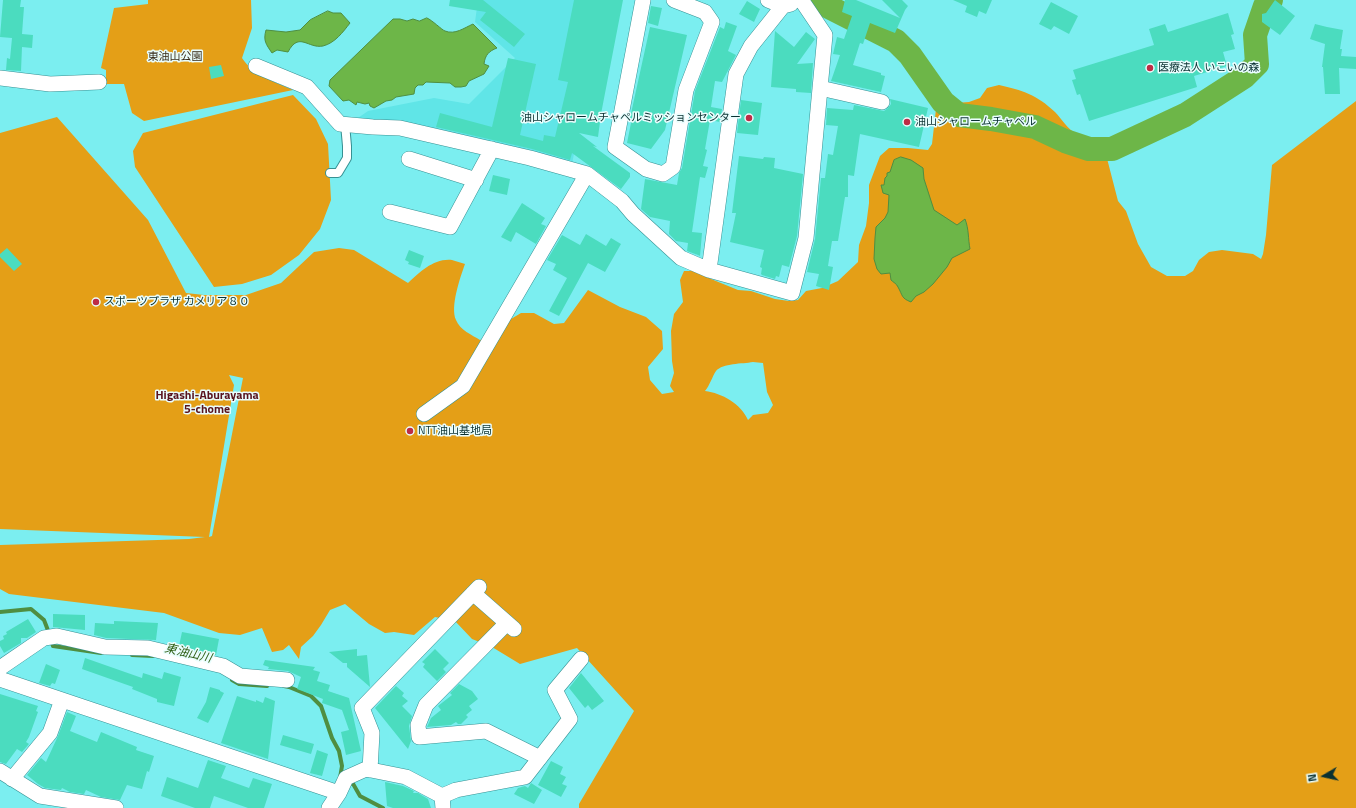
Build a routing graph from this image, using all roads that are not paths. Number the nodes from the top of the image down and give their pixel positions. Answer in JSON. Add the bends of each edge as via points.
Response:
{"nodes":[{"id":1,"x":644,"y":0,"type":"edge"},
{"id":2,"x":674,"y":0,"type":"edge"},
{"id":3,"x":768,"y":0,"type":"edge"},
{"id":4,"x":803,"y":1,"type":"edge"},
{"id":5,"x":783,"y":6,"type":"junction"},
{"id":6,"x":256,"y":66,"type":"dead end"},
{"id":7,"x":0,"y":78,"type":"edge"},
{"id":8,"x":99,"y":82,"type":"dead end"},
{"id":9,"x":820,"y":88,"type":"junction"},
{"id":10,"x":882,"y":102,"type":"dead end"},
{"id":11,"x":345,"y":124,"type":"junction"},
{"id":12,"x":492,"y":149,"type":"junction"},
{"id":13,"x":409,"y":159,"type":"dead end"},
{"id":14,"x":330,"y":173,"type":"dead end"},
{"id":15,"x":587,"y":174,"type":"junction"},
{"id":16,"x":476,"y":180,"type":"junction"},
{"id":17,"x":390,"y":212,"type":"dead end"},
{"id":18,"x":709,"y":270,"type":"junction"},
{"id":19,"x":424,"y":414,"type":"dead end"},
{"id":20,"x":580,"y":659,"type":"dead end"},
{"id":21,"x":0,"y":668,"type":"edge"},
{"id":22,"x":0,"y":679,"type":"edge"},
{"id":23,"x":287,"y":680,"type":"dead end"},
{"id":24,"x":62,"y":700,"type":"junction"},
{"id":25,"x":540,"y":758,"type":"junction"},
{"id":26,"x":370,"y":770,"type":"junction"},
{"id":27,"x":6,"y":775,"type":"edge"},
{"id":28,"x":339,"y":793,"type":"junction"},
{"id":29,"x":443,"y":802,"type":"edge"},
{"id":30,"x":116,"y":808,"type":"edge"},
{"id":31,"x":330,"y":808,"type":"edge"}],
"edges":[{"from":1,"to":2,"type":"street","via":[[615,146],[646,170],[663,174],[673,166],[686,90],[712,22],[706,12]]},
{"from":3,"to":5,"type":"street"},
{"from":4,"to":5,"type":"street"},
{"from":4,"to":9,"type":"street","via":[[824,36]]},
{"from":5,"to":18,"type":"street","via":[[751,46],[736,74]]},
{"from":6,"to":11,"type":"street","via":[[307,88],[340,124]]},
{"from":7,"to":8,"type":"street","via":[[50,84]]},
{"from":9,"to":10,"type":"street"},
{"from":9,"to":18,"type":"street","via":[[806,238],[792,293]]},
{"from":11,"to":12,"type":"street","via":[[400,128]]},
{"from":11,"to":14,"type":"lane","via":[[347,158],[338,173]]},
{"from":12,"to":15,"type":"street"},
{"from":12,"to":16,"type":"street"},
{"from":13,"to":16,"type":"street"},
{"from":15,"to":18,"type":"street","via":[[622,202],[681,258]]},
{"from":15,"to":19,"type":"street","via":[[463,386]]},
{"from":16,"to":17,"type":"street","via":[[450,227]]},
{"from":20,"to":25,"type":"street","via":[[555,690],[570,719]]},
{"from":21,"to":23,"type":"street","via":[[51,637],[105,647],[148,648],[223,666],[240,676]]},
{"from":22,"to":24,"type":"street"},
{"from":24,"to":27,"type":"street","via":[[50,733]]},
{"from":24,"to":28,"type":"street"},
{"from":25,"to":26,"type":"street","via":[[486,731],[419,736],[418,725],[426,705],[510,626],[476,590],[362,708],[372,733]]},
{"from":25,"to":29,"type":"street","via":[[525,777],[456,790]]},
{"from":26,"to":28,"type":"street","via":[[366,769],[346,778]]},
{"from":26,"to":29,"type":"street","via":[[406,777]]},
{"from":27,"to":30,"type":"street","via":[[40,796]]},
{"from":28,"to":31,"type":"street"}]}
